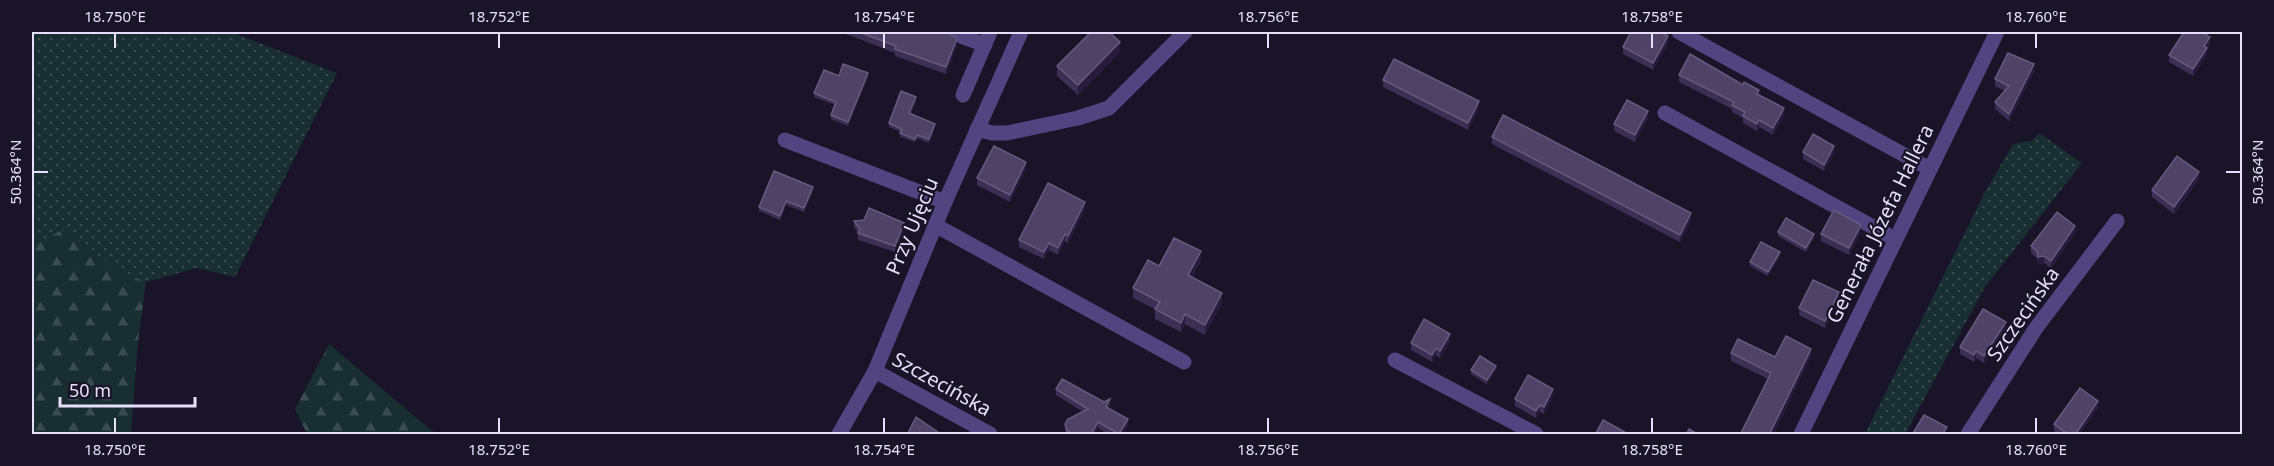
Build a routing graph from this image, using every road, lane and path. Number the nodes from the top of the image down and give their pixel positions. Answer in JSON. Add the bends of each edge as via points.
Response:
{"nodes":[{"id":1,"x":950,"y":32,"type":"edge"},
{"id":2,"x":1021,"y":32,"type":"edge"},
{"id":3,"x":1185,"y":32,"type":"edge"},
{"id":4,"x":1679,"y":32,"type":"edge"},
{"id":5,"x":1997,"y":32,"type":"edge"},
{"id":6,"x":987,"y":38,"type":"edge"},
{"id":7,"x":963,"y":95,"type":"dead end"},
{"id":8,"x":1665,"y":113,"type":"dead end"},
{"id":9,"x":977,"y":129,"type":"junction"},
{"id":10,"x":785,"y":140,"type":"dead end"},
{"id":11,"x":1930,"y":169,"type":"junction"},
{"id":12,"x":945,"y":202,"type":"junction"},
{"id":13,"x":2117,"y":221,"type":"dead end"},
{"id":14,"x":935,"y":225,"type":"junction"},
{"id":15,"x":1895,"y":239,"type":"junction"},
{"id":16,"x":1395,"y":360,"type":"dead end"},
{"id":17,"x":1184,"y":362,"type":"dead end"},
{"id":18,"x":875,"y":371,"type":"junction"},
{"id":19,"x":838,"y":435,"type":"edge"},
{"id":20,"x":990,"y":435,"type":"edge"},
{"id":21,"x":1536,"y":435,"type":"edge"},
{"id":22,"x":1801,"y":435,"type":"edge"},
{"id":23,"x":1968,"y":435,"type":"edge"}],
"edges":[{"from":1,"to":6,"type":"street"},
{"from":2,"to":9,"type":"street","name":"Przy Ujęciu"},
{"from":3,"to":9,"type":"street","via":[[1109,108],[1007,133]]},
{"from":4,"to":11,"type":"street"},
{"from":5,"to":11,"type":"street","name":"Generała Józefa Hallera"},
{"from":6,"to":7,"type":"street"},
{"from":8,"to":15,"type":"street"},
{"from":9,"to":12,"type":"street","name":"Przy Ujęciu"},
{"from":10,"to":12,"type":"street"},
{"from":11,"to":15,"type":"street","name":"Generała Józefa Hallera"},
{"from":12,"to":14,"type":"street","name":"Przy Ujęciu"},
{"from":13,"to":23,"type":"street","name":"Szczecińska","via":[[2036,328]]},
{"from":14,"to":17,"type":"street"},
{"from":14,"to":18,"type":"street","name":"Przy Ujęciu"},
{"from":15,"to":22,"type":"street","name":"Generała Józefa Hallera"},
{"from":16,"to":21,"type":"street"},
{"from":18,"to":19,"type":"street","name":"Przy Ujęciu"},
{"from":18,"to":20,"type":"street","name":"Szczecińska"}]}
